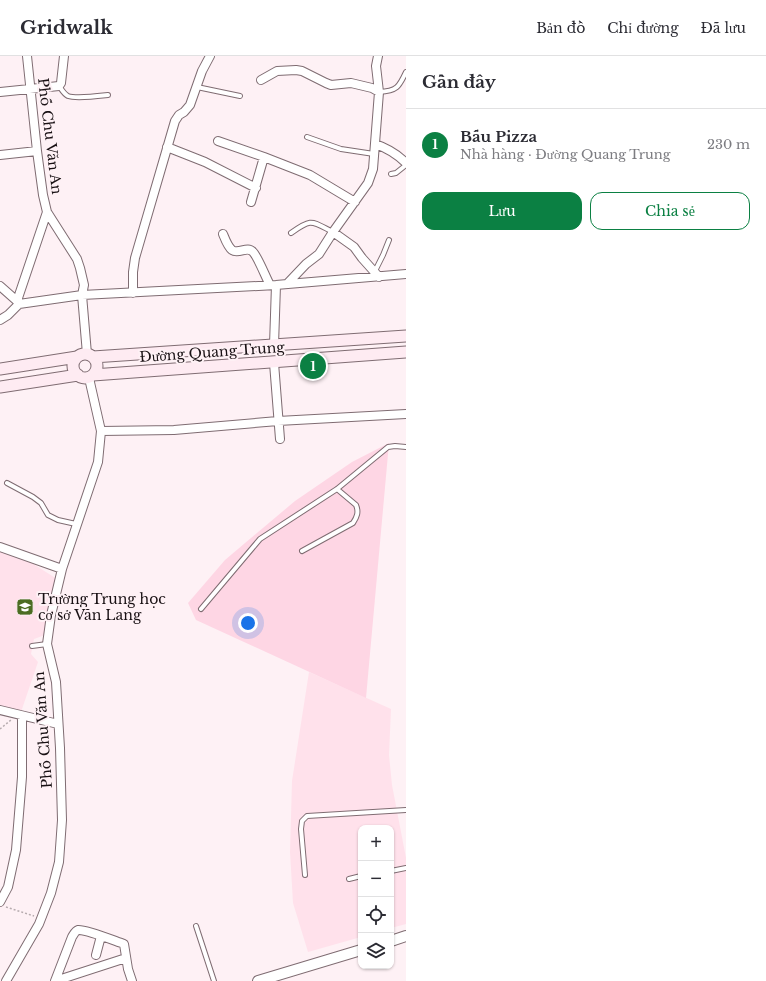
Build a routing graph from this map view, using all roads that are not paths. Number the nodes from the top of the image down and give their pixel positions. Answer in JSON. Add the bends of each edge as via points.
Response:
{"nodes":[{"id":1,"x":27,"y":56,"type":"edge"},
{"id":2,"x":64,"y":56,"type":"edge"},
{"id":3,"x":210,"y":56,"type":"edge"},
{"id":4,"x":378,"y":56,"type":"edge"},
{"id":5,"x":406,"y":72,"type":"edge"},
{"id":6,"x":260,"y":80,"type":"dead end"},
{"id":7,"x":59,"y":86,"type":"junction"},
{"id":8,"x":197,"y":87,"type":"junction"},
{"id":9,"x":30,"y":88,"type":"junction"},
{"id":10,"x":0,"y":92,"type":"edge"},
{"id":11,"x":379,"y":92,"type":"junction"},
{"id":12,"x":108,"y":95,"type":"dead end"},
{"id":13,"x":240,"y":96,"type":"dead end"},
{"id":14,"x":307,"y":137,"type":"dead end"},
{"id":15,"x":218,"y":141,"type":"dead end"},
{"id":16,"x":375,"y":144,"type":"junction"},
{"id":17,"x":167,"y":147,"type":"junction"},
{"id":18,"x":37,"y":152,"type":"junction"},
{"id":19,"x":374,"y":154,"type":"junction"},
{"id":20,"x":0,"y":155,"type":"edge"},
{"id":21,"x":264,"y":157,"type":"junction"},
{"id":22,"x":406,"y":164,"type":"edge"},
{"id":23,"x":391,"y":174,"type":"dead end"},
{"id":24,"x":256,"y":188,"type":"junction"},
{"id":25,"x":251,"y":202,"type":"dead end"},
{"id":26,"x":355,"y":202,"type":"junction"},
{"id":27,"x":47,"y":212,"type":"junction"},
{"id":28,"x":333,"y":232,"type":"junction"},
{"id":29,"x":292,"y":233,"type":"dead end"},
{"id":30,"x":223,"y":234,"type":"dead end"},
{"id":31,"x":389,"y":240,"type":"dead end"},
{"id":32,"x":377,"y":274,"type":"junction"},
{"id":33,"x":406,"y":274,"type":"edge"},
{"id":34,"x":287,"y":284,"type":"junction"},
{"id":35,"x":273,"y":285,"type":"junction"},
{"id":36,"x":0,"y":286,"type":"edge"},
{"id":37,"x":133,"y":293,"type":"junction"},
{"id":38,"x":82,"y":295,"type":"junction"},
{"id":39,"x":18,"y":303,"type":"junction"},
{"id":40,"x":0,"y":320,"type":"edge"},
{"id":41,"x":406,"y":336,"type":"edge"},
{"id":42,"x":274,"y":345,"type":"junction"},
{"id":43,"x":406,"y":352,"type":"edge"},
{"id":44,"x":86,"y":356,"type":"junction"},
{"id":45,"x":274,"y":362,"type":"junction"},
{"id":46,"x":0,"y":369,"type":"edge"},
{"id":47,"x":86,"y":376,"type":"junction"},
{"id":48,"x":0,"y":387,"type":"edge"},
{"id":49,"x":406,"y":414,"type":"edge"},
{"id":50,"x":278,"y":421,"type":"junction"},
{"id":51,"x":101,"y":430,"type":"junction"},
{"id":52,"x":280,"y":439,"type":"dead end"},
{"id":53,"x":406,"y":447,"type":"edge"},
{"id":54,"x":7,"y":483,"type":"dead end"},
{"id":55,"x":337,"y":489,"type":"junction"},
{"id":56,"x":76,"y":524,"type":"junction"},
{"id":57,"x":0,"y":547,"type":"edge"},
{"id":58,"x":302,"y":551,"type":"dead end"},
{"id":59,"x":62,"y":569,"type":"junction"},
{"id":60,"x":201,"y":609,"type":"dead end"},
{"id":61,"x":47,"y":644,"type":"junction"},
{"id":62,"x":32,"y":646,"type":"dead end"},
{"id":63,"x":0,"y":710,"type":"edge"},
{"id":64,"x":19,"y":715,"type":"junction"},
{"id":65,"x":58,"y":724,"type":"junction"},
{"id":66,"x":406,"y":810,"type":"edge"},
{"id":67,"x":406,"y":868,"type":"edge"},
{"id":68,"x":394,"y":870,"type":"edge"},
{"id":69,"x":305,"y":875,"type":"dead end"},
{"id":70,"x":358,"y":877,"type":"edge"},
{"id":71,"x":349,"y":879,"type":"dead end"},
{"id":72,"x":0,"y":904,"type":"edge"},
{"id":73,"x":196,"y":926,"type":"dead end"},
{"id":74,"x":101,"y":936,"type":"junction"},
{"id":75,"x":406,"y":936,"type":"edge"},
{"id":76,"x":394,"y":940,"type":"edge"},
{"id":77,"x":358,"y":951,"type":"edge"},
{"id":78,"x":96,"y":955,"type":"dead end"},
{"id":79,"x":126,"y":958,"type":"junction"},
{"id":80,"x":6,"y":981,"type":"edge"},
{"id":81,"x":55,"y":981,"type":"edge"},
{"id":82,"x":132,"y":981,"type":"edge"},
{"id":83,"x":214,"y":981,"type":"edge"},
{"id":84,"x":258,"y":981,"type":"edge"}],
"edges":[{"from":1,"to":9,"type":"street","name":"Phố Chu Văn An"},
{"from":2,"to":7,"type":"street","via":[[62,83]]},
{"from":3,"to":8,"type":"street"},
{"from":4,"to":11,"type":"street","via":[[376,66]]},
{"from":5,"to":11,"type":"lane","via":[[397,88],[390,92]]},
{"from":6,"to":11,"type":"street","via":[[277,71],[296,70],[331,85],[351,83]]},
{"from":7,"to":9,"type":"street"},
{"from":7,"to":12,"type":"lane","via":[[69,96]]},
{"from":8,"to":13,"type":"lane"},
{"from":8,"to":17,"type":"street","via":[[190,105],[175,121]]},
{"from":9,"to":10,"type":"street"},
{"from":9,"to":18,"type":"street","name":"Phố Chu Văn An"},
{"from":11,"to":16,"type":"street"},
{"from":14,"to":19,"type":"lane","via":[[341,149]]},
{"from":15,"to":21,"type":"street"},
{"from":16,"to":19,"type":"street"},
{"from":16,"to":22,"type":"street","via":[[398,155]]},
{"from":17,"to":24,"type":"street","via":[[205,162]]},
{"from":17,"to":37,"type":"street","via":[[135,258]]},
{"from":18,"to":20,"type":"street"},
{"from":18,"to":27,"type":"street","name":"Phố Chu Văn An"},
{"from":19,"to":26,"type":"street","via":[[373,169],[368,183]]},
{"from":21,"to":24,"type":"street"},
{"from":21,"to":26,"type":"street","via":[[310,175]]},
{"from":22,"to":23,"type":"lane"},
{"from":24,"to":25,"type":"street"},
{"from":26,"to":28,"type":"street"},
{"from":27,"to":38,"type":"street","name":"Phố Chu Văn An","via":[[77,259],[84,285]]},
{"from":27,"to":39,"type":"street"},
{"from":28,"to":29,"type":"lane","via":[[311,222],[303,224]]},
{"from":28,"to":32,"type":"street","via":[[354,247]]},
{"from":28,"to":34,"type":"street","via":[[319,254]]},
{"from":30,"to":35,"type":"street","via":[[233,251],[246,249],[253,252]]},
{"from":31,"to":32,"type":"lane"},
{"from":32,"to":33,"type":"street"},
{"from":32,"to":34,"type":"street"},
{"from":34,"to":35,"type":"street"},
{"from":35,"to":37,"type":"street"},
{"from":35,"to":42,"type":"street"},
{"from":36,"to":39,"type":"street"},
{"from":37,"to":38,"type":"street"},
{"from":38,"to":39,"type":"street"},
{"from":38,"to":44,"type":"street","name":"Phố Chu Văn An"},
{"from":39,"to":40,"type":"street"},
{"from":41,"to":42,"type":"main road","name":"Đường Quang Trung"},
{"from":42,"to":44,"type":"main road","name":"Đường Quang Trung"},
{"from":43,"to":45,"type":"main road","name":"Đường Quang Trung"},
{"from":44,"to":46,"type":"main road","name":"Đường Quang Trung"},
{"from":44,"to":47,"type":"main road","via":[[97,365],[97,370]]},
{"from":44,"to":47,"type":"main road","via":[[74,361],[73,366],[74,371]]},
{"from":45,"to":47,"type":"main road","name":"Đường Quang Trung"},
{"from":45,"to":50,"type":"street"},
{"from":47,"to":48,"type":"main road","name":"Đường Quang Trung"},
{"from":47,"to":51,"type":"street","name":"Phố Chu Văn An"},
{"from":49,"to":50,"type":"street"},
{"from":50,"to":51,"type":"street","via":[[174,430]]},
{"from":50,"to":52,"type":"street"},
{"from":51,"to":56,"type":"street","name":"Phố Chu Văn An","via":[[98,462]]},
{"from":53,"to":55,"type":"lane","via":[[388,447]]},
{"from":54,"to":56,"type":"lane","via":[[33,497],[41,503],[48,514],[58,520]]},
{"from":55,"to":58,"type":"lane","via":[[356,505],[357,516],[353,523]]},
{"from":55,"to":60,"type":"lane","via":[[260,539]]},
{"from":56,"to":59,"type":"street","name":"Phố Chu Văn An"},
{"from":57,"to":59,"type":"street"},
{"from":59,"to":61,"type":"street","name":"Phố Chu Văn An"},
{"from":61,"to":62,"type":"lane"},
{"from":61,"to":65,"type":"street","name":"Phố Chu Văn An","via":[[56,682]]},
{"from":63,"to":64,"type":"street"},
{"from":64,"to":65,"type":"street"},
{"from":64,"to":72,"type":"street","via":[[22,777],[16,850],[8,887]]},
{"from":65,"to":80,"type":"street","name":"Phố Chu Văn An","via":[[62,820],[59,862],[51,894],[41,918]]},
{"from":66,"to":69,"type":"lane","via":[[307,816],[302,822],[301,829]]},
{"from":67,"to":68,"type":"lane"},
{"from":70,"to":71,"type":"lane"},
{"from":73,"to":83,"type":"lane"},
{"from":74,"to":78,"type":"street"},
{"from":74,"to":79,"type":"street","via":[[124,944]]},
{"from":74,"to":81,"type":"street","via":[[80,930],[75,932]]},
{"from":75,"to":76,"type":"street"},
{"from":77,"to":84,"type":"street"},
{"from":79,"to":81,"type":"street"},
{"from":79,"to":82,"type":"street"}]}
